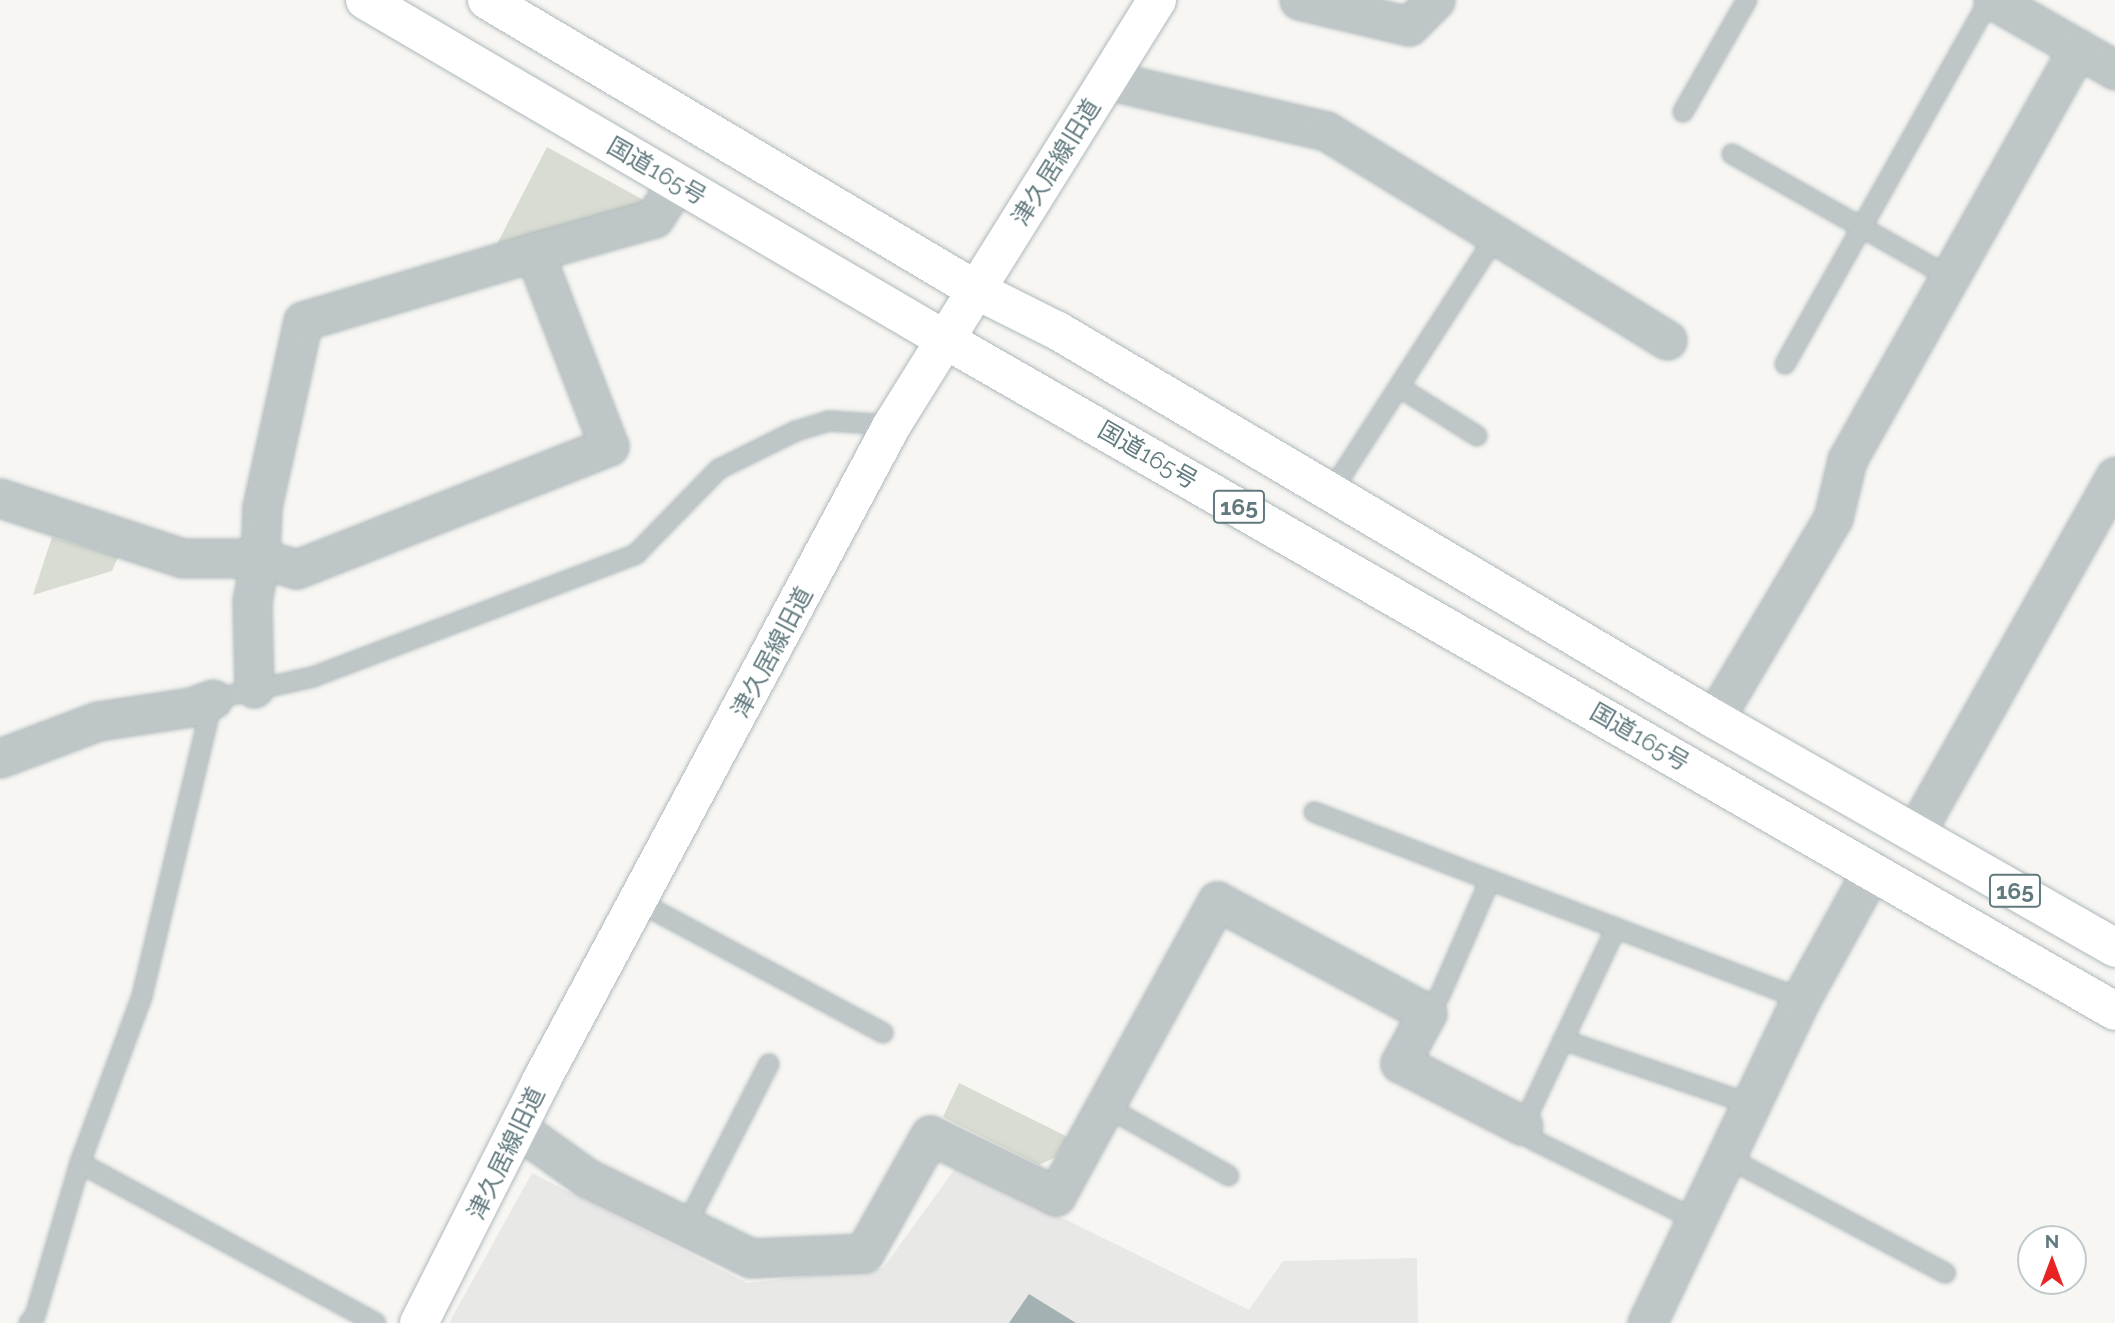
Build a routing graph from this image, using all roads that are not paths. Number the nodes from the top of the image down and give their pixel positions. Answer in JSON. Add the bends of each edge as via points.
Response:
{"nodes":[{"id":1,"x":365,"y":0,"type":"edge"},
{"id":2,"x":487,"y":0,"type":"edge"},
{"id":3,"x":1157,"y":0,"type":"edge"},
{"id":4,"x":1299,"y":0,"type":"edge"},
{"id":5,"x":1435,"y":0,"type":"edge"},
{"id":6,"x":1746,"y":0,"type":"edge"},
{"id":7,"x":1991,"y":0,"type":"edge"},
{"id":8,"x":2078,"y":48,"type":"junction"},
{"id":9,"x":2115,"y":70,"type":"edge"},
{"id":10,"x":1107,"y":80,"type":"junction"},
{"id":11,"x":1683,"y":112,"type":"dead end"},
{"id":12,"x":1732,"y":154,"type":"dead end"},
{"id":13,"x":677,"y":183,"type":"junction"},
{"id":14,"x":1864,"y":226,"type":"junction"},
{"id":15,"x":1497,"y":234,"type":"junction"},
{"id":16,"x":534,"y":252,"type":"junction"},
{"id":17,"x":1949,"y":277,"type":"junction"},
{"id":18,"x":976,"y":290,"type":"junction"},
{"id":19,"x":944,"y":339,"type":"junction"},
{"id":20,"x":1667,"y":340,"type":"dead end"},
{"id":21,"x":1784,"y":364,"type":"dead end"},
{"id":22,"x":1399,"y":387,"type":"junction"},
{"id":23,"x":892,"y":425,"type":"junction"},
{"id":24,"x":1477,"y":436,"type":"dead end"},
{"id":25,"x":2115,"y":476,"type":"edge"},
{"id":26,"x":1331,"y":492,"type":"junction"},
{"id":27,"x":0,"y":498,"type":"edge"},
{"id":28,"x":260,"y":558,"type":"junction"},
{"id":29,"x":254,"y":688,"type":"junction"},
{"id":30,"x":213,"y":699,"type":"junction"},
{"id":31,"x":1714,"y":719,"type":"junction"},
{"id":32,"x":0,"y":758,"type":"edge"},
{"id":33,"x":1314,"y":812,"type":"dead end"},
{"id":34,"x":1915,"y":833,"type":"junction"},
{"id":35,"x":1872,"y":870,"type":"junction"},
{"id":36,"x":1490,"y":880,"type":"junction"},
{"id":37,"x":639,"y":901,"type":"junction"},
{"id":38,"x":1616,"y":928,"type":"junction"},
{"id":39,"x":2115,"y":948,"type":"edge"},
{"id":40,"x":1801,"y":999,"type":"junction"},
{"id":41,"x":2115,"y":1011,"type":"edge"},
{"id":42,"x":1427,"y":1013,"type":"junction"},
{"id":43,"x":883,"y":1033,"type":"dead end"},
{"id":44,"x":1563,"y":1040,"type":"junction"},
{"id":45,"x":769,"y":1064,"type":"dead end"},
{"id":46,"x":1753,"y":1105,"type":"junction"},
{"id":47,"x":1105,"y":1106,"type":"junction"},
{"id":48,"x":1523,"y":1126,"type":"junction"},
{"id":49,"x":520,"y":1130,"type":"junction"},
{"id":50,"x":1728,"y":1158,"type":"junction"},
{"id":51,"x":80,"y":1163,"type":"junction"},
{"id":52,"x":1229,"y":1176,"type":"dead end"},
{"id":53,"x":1698,"y":1221,"type":"junction"},
{"id":54,"x":686,"y":1226,"type":"junction"},
{"id":55,"x":1945,"y":1273,"type":"dead end"},
{"id":56,"x":29,"y":1323,"type":"edge"},
{"id":57,"x":376,"y":1323,"type":"edge"},
{"id":58,"x":419,"y":1323,"type":"edge"},
{"id":59,"x":1647,"y":1323,"type":"edge"}],
"edges":[{"from":1,"to":13,"type":"main road","name":"国道165号","number":"165"},
{"from":2,"to":18,"type":"main road","number":"165"},
{"from":3,"to":10,"type":"main road","name":"津久居線旧道"},
{"from":4,"to":5,"type":"street","via":[[1409,26]]},
{"from":6,"to":11,"type":"lane"},
{"from":7,"to":8,"type":"street"},
{"from":7,"to":14,"type":"lane"},
{"from":8,"to":9,"type":"street"},
{"from":8,"to":17,"type":"street"},
{"from":10,"to":15,"type":"street","via":[[1326,131]]},
{"from":10,"to":18,"type":"main road","name":"津久居線旧道"},
{"from":12,"to":14,"type":"lane"},
{"from":13,"to":16,"type":"street","via":[[654,218]]},
{"from":13,"to":19,"type":"main road","name":"国道165号","number":"165"},
{"from":14,"to":17,"type":"lane"},
{"from":14,"to":21,"type":"lane"},
{"from":15,"to":20,"type":"street"},
{"from":15,"to":22,"type":"lane"},
{"from":16,"to":28,"type":"street","via":[[303,321],[262,507]]},
{"from":16,"to":28,"type":"street","via":[[609,446],[296,569]]},
{"from":17,"to":31,"type":"street","via":[[1847,460],[1833,518]]},
{"from":18,"to":19,"type":"main road","name":"津久居線旧道"},
{"from":18,"to":26,"type":"main road","number":"165","via":[[1058,331]]},
{"from":19,"to":23,"type":"main road","name":"津久居線旧道"},
{"from":19,"to":35,"type":"main road","name":"国道165号","number":"165"},
{"from":22,"to":24,"type":"lane"},
{"from":22,"to":26,"type":"lane"},
{"from":23,"to":29,"type":"lane","via":[[830,421],[796,431],[719,469],[636,554],[313,677]]},
{"from":23,"to":37,"type":"main road","name":"津久居線旧道"},
{"from":25,"to":34,"type":"street"},
{"from":26,"to":31,"type":"main road","number":"165"},
{"from":27,"to":28,"type":"street","via":[[181,558]]},
{"from":28,"to":29,"type":"street","via":[[252,601]]},
{"from":29,"to":30,"type":"lane"},
{"from":30,"to":32,"type":"street","via":[[191,707],[98,721]]},
{"from":30,"to":51,"type":"lane","via":[[142,996]]},
{"from":31,"to":34,"type":"main road","number":"165"},
{"from":33,"to":36,"type":"lane"},
{"from":34,"to":39,"type":"main road","number":"165"},
{"from":35,"to":40,"type":"street"},
{"from":35,"to":41,"type":"main road","name":"国道165号","number":"165"},
{"from":36,"to":38,"type":"lane"},
{"from":36,"to":42,"type":"lane","via":[[1440,995]]},
{"from":37,"to":43,"type":"lane"},
{"from":37,"to":49,"type":"main road","name":"津久居線旧道","via":[[541,1081]]},
{"from":38,"to":40,"type":"lane"},
{"from":38,"to":44,"type":"lane"},
{"from":40,"to":46,"type":"street"},
{"from":42,"to":47,"type":"street","via":[[1217,901]]},
{"from":42,"to":48,"type":"street","via":[[1400,1063]]},
{"from":44,"to":46,"type":"lane"},
{"from":44,"to":48,"type":"lane"},
{"from":45,"to":54,"type":"lane"},
{"from":46,"to":50,"type":"street"},
{"from":47,"to":52,"type":"lane"},
{"from":47,"to":54,"type":"street","via":[[1056,1196],[930,1135],[864,1253],[751,1258]]},
{"from":48,"to":53,"type":"lane","via":[[1533,1140]]},
{"from":49,"to":54,"type":"street","via":[[587,1178]]},
{"from":49,"to":58,"type":"main road","name":"津久居線旧道"},
{"from":50,"to":53,"type":"street"},
{"from":50,"to":55,"type":"lane"},
{"from":51,"to":56,"type":"lane","via":[[35,1316]]},
{"from":51,"to":57,"type":"lane"},
{"from":53,"to":59,"type":"street"}]}
